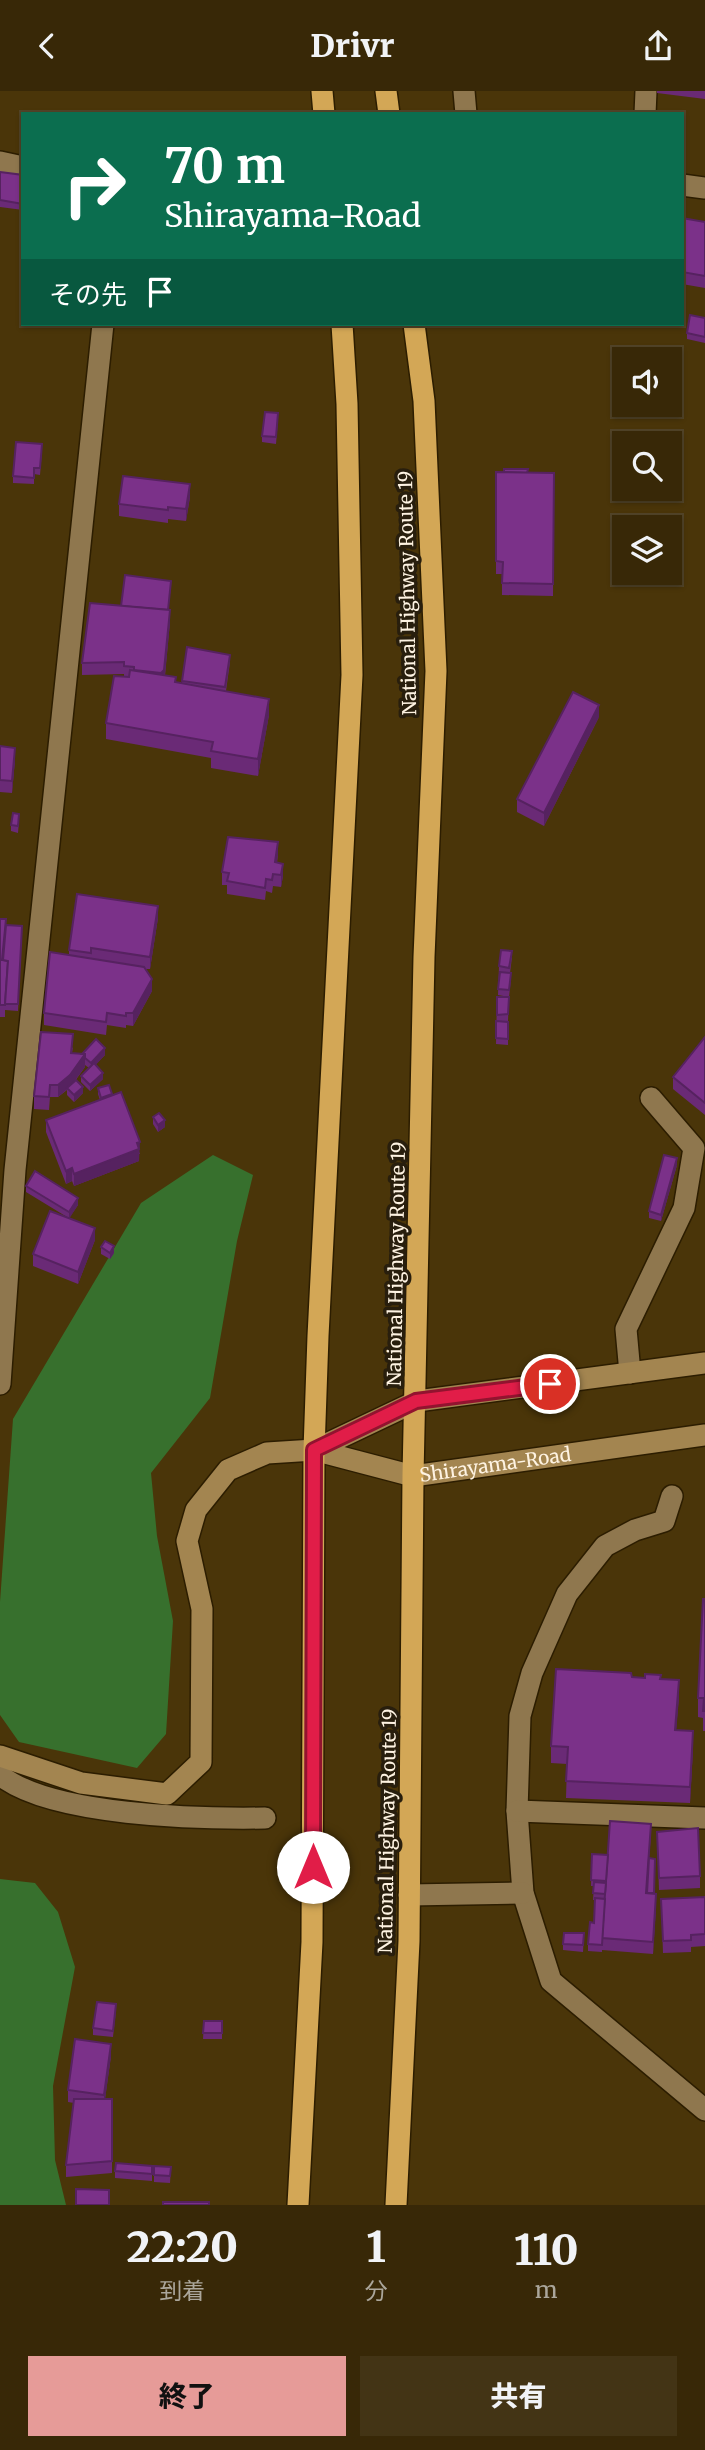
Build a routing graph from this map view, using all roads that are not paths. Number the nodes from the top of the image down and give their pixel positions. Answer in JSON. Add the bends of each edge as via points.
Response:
{"nodes":[{"id":1,"x":322,"y":91,"type":"edge"},
{"id":2,"x":386,"y":91,"type":"edge"},
{"id":3,"x":464,"y":91,"type":"edge"},
{"id":4,"x":646,"y":91,"type":"edge"},
{"id":5,"x":324,"y":112,"type":"edge"},
{"id":6,"x":389,"y":112,"type":"edge"},
{"id":7,"x":466,"y":112,"type":"edge"},
{"id":8,"x":645,"y":112,"type":"edge"},
{"id":9,"x":0,"y":162,"type":"edge"},
{"id":10,"x":21,"y":167,"type":"edge"},
{"id":11,"x":684,"y":185,"type":"edge"},
{"id":12,"x":705,"y":188,"type":"edge"},
{"id":13,"x":103,"y":326,"type":"edge"},
{"id":14,"x":342,"y":326,"type":"edge"},
{"id":15,"x":414,"y":326,"type":"edge"},
{"id":16,"x":650,"y":1098,"type":"dead end"},
{"id":17,"x":705,"y":1363,"type":"edge"},
{"id":18,"x":630,"y":1373,"type":"junction"},
{"id":19,"x":0,"y":1384,"type":"edge"},
{"id":20,"x":416,"y":1401,"type":"junction"},
{"id":21,"x":705,"y":1435,"type":"edge"},
{"id":22,"x":314,"y":1450,"type":"junction"},
{"id":23,"x":413,"y":1476,"type":"junction"},
{"id":24,"x":672,"y":1496,"type":"dead end"},
{"id":25,"x":0,"y":1756,"type":"edge"},
{"id":26,"x":0,"y":1775,"type":"edge"},
{"id":27,"x":517,"y":1811,"type":"junction"},
{"id":28,"x":265,"y":1818,"type":"dead end"},
{"id":29,"x":705,"y":1818,"type":"edge"},
{"id":30,"x":523,"y":1893,"type":"junction"},
{"id":31,"x":410,"y":1895,"type":"junction"},
{"id":32,"x":705,"y":2110,"type":"edge"},
{"id":33,"x":298,"y":2205,"type":"edge"},
{"id":34,"x":396,"y":2205,"type":"edge"}],
"edges":[{"from":1,"to":5,"type":"highway"},
{"from":2,"to":6,"type":"highway"},
{"from":3,"to":7,"type":"street"},
{"from":4,"to":8,"type":"street"},
{"from":9,"to":10,"type":"street"},
{"from":11,"to":12,"type":"street"},
{"from":13,"to":19,"type":"street","via":[[15,1170]]},
{"from":14,"to":22,"type":"highway","via":[[348,404],[352,675]]},
{"from":15,"to":20,"type":"highway","name":"National Highway Route 19","via":[[424,401],[436,671],[424,957]]},
{"from":16,"to":18,"type":"street","via":[[694,1148],[684,1208],[626,1329]]},
{"from":17,"to":18,"type":"street"},
{"from":18,"to":20,"type":"street"},
{"from":20,"to":22,"type":"street"},
{"from":20,"to":23,"type":"highway","name":"National Highway Route 19"},
{"from":21,"to":23,"type":"street","name":"Shirayama-Road"},
{"from":22,"to":23,"type":"street","name":"Shirayama-Road"},
{"from":22,"to":25,"type":"street","via":[[267,1453],[228,1471],[196,1510],[187,1541],[202,1609],[201,1762],[167,1794],[80,1783]]},
{"from":22,"to":33,"type":"highway","via":[[312,1943]]},
{"from":23,"to":31,"type":"highway","name":"National Highway Route 19"},
{"from":24,"to":27,"type":"street","via":[[664,1521],[605,1546],[567,1594],[532,1673],[520,1716]]},
{"from":26,"to":28,"type":"street","via":[[16,1788],[114,1811]]},
{"from":27,"to":29,"type":"street"},
{"from":27,"to":30,"type":"street"},
{"from":30,"to":31,"type":"street"},
{"from":30,"to":32,"type":"street","via":[[551,1981]]},
{"from":31,"to":34,"type":"highway","name":"National Highway Route 19"}]}
